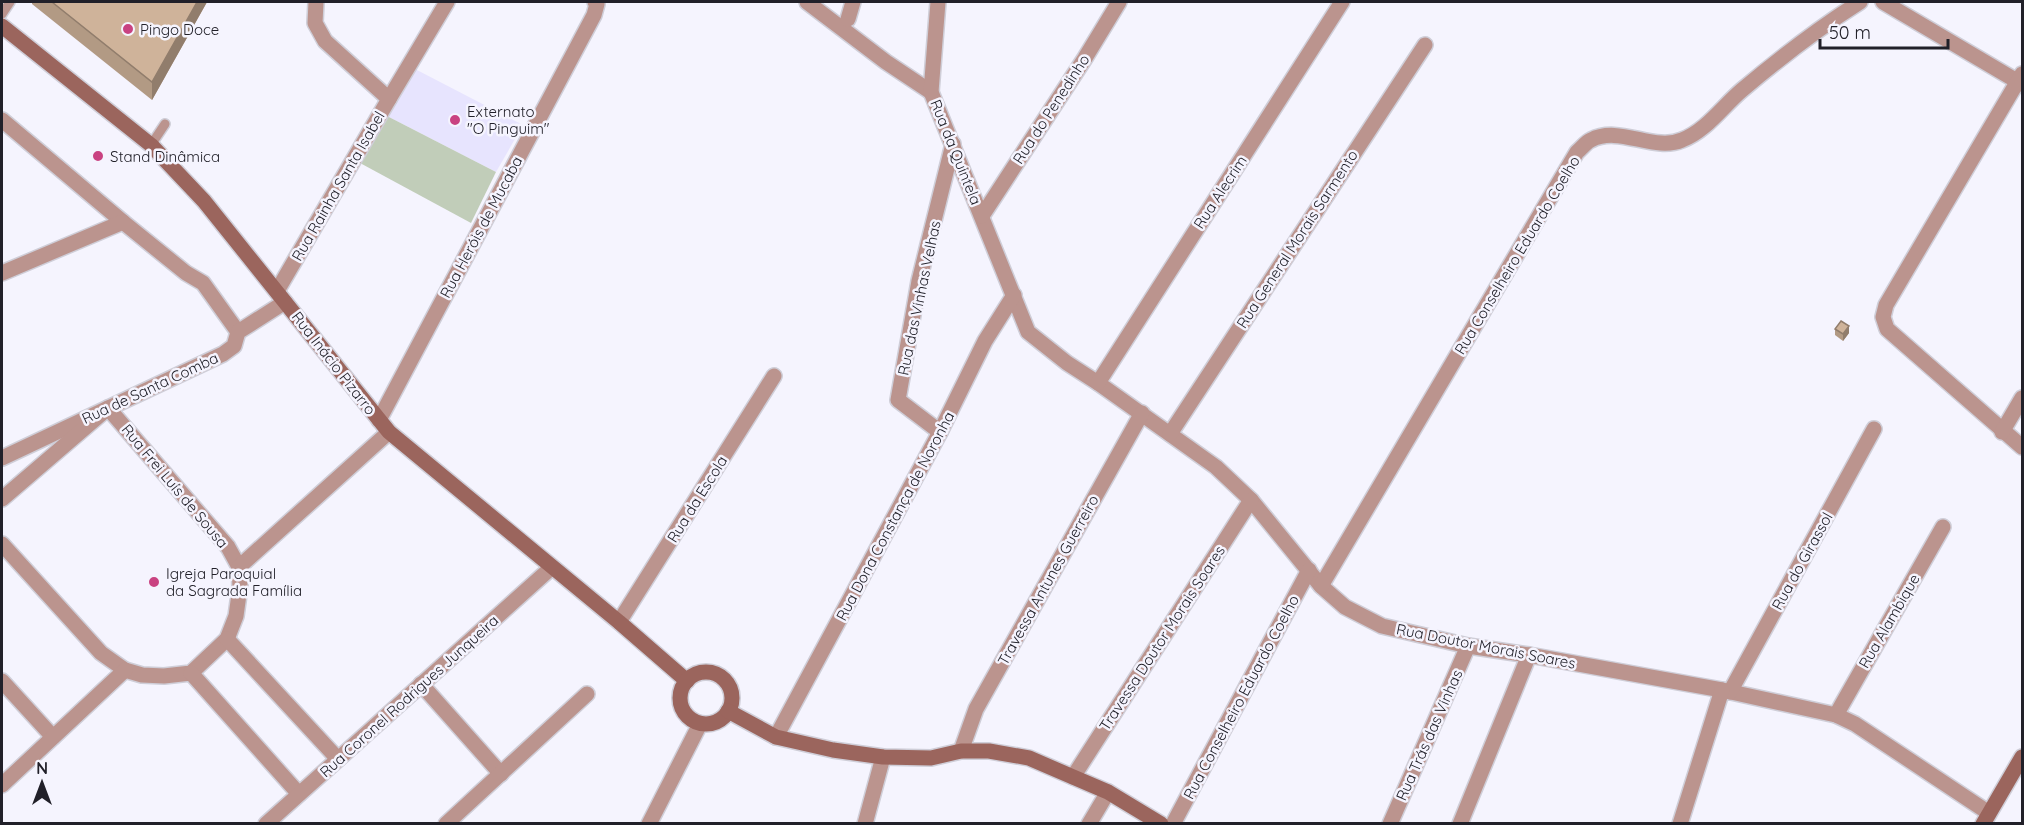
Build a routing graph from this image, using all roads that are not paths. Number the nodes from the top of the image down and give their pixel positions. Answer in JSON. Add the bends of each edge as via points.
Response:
{"nodes":[{"id":1,"x":10,"y":2,"type":"edge"},
{"id":2,"x":316,"y":2,"type":"edge"},
{"id":3,"x":447,"y":2,"type":"edge"},
{"id":4,"x":595,"y":2,"type":"edge"},
{"id":5,"x":807,"y":2,"type":"edge"},
{"id":6,"x":853,"y":2,"type":"edge"},
{"id":7,"x":1119,"y":2,"type":"edge"},
{"id":8,"x":1342,"y":2,"type":"edge"},
{"id":9,"x":1860,"y":2,"type":"edge"},
{"id":10,"x":1883,"y":2,"type":"edge"},
{"id":11,"x":934,"y":4,"type":"edge"},
{"id":12,"x":2,"y":14,"type":"edge"},
{"id":13,"x":848,"y":19,"type":"dead end"},
{"id":14,"x":2,"y":26,"type":"edge"},
{"id":15,"x":1425,"y":45,"type":"dead end"},
{"id":16,"x":2021,"y":80,"type":"edge"},
{"id":17,"x":932,"y":92,"type":"junction"},
{"id":18,"x":389,"y":99,"type":"junction"},
{"id":19,"x":2,"y":120,"type":"edge"},
{"id":20,"x":165,"y":124,"type":"dead end"},
{"id":21,"x":953,"y":144,"type":"junction"},
{"id":22,"x":151,"y":145,"type":"junction"},
{"id":23,"x":982,"y":216,"type":"junction"},
{"id":24,"x":123,"y":222,"type":"junction"},
{"id":25,"x":2,"y":273,"type":"edge"},
{"id":26,"x":1014,"y":295,"type":"junction"},
{"id":27,"x":281,"y":296,"type":"junction"},
{"id":28,"x":238,"y":332,"type":"junction"},
{"id":29,"x":774,"y":376,"type":"dead end"},
{"id":30,"x":1098,"y":383,"type":"junction"},
{"id":31,"x":2022,"y":398,"type":"edge"},
{"id":32,"x":108,"y":408,"type":"junction"},
{"id":33,"x":1142,"y":413,"type":"junction"},
{"id":34,"x":379,"y":420,"type":"junction"},
{"id":35,"x":1874,"y":429,"type":"dead end"},
{"id":36,"x":389,"y":432,"type":"junction"},
{"id":37,"x":940,"y":432,"type":"junction"},
{"id":38,"x":2002,"y":432,"type":"junction"},
{"id":39,"x":1170,"y":434,"type":"junction"},
{"id":40,"x":2022,"y":447,"type":"edge"},
{"id":41,"x":2,"y":458,"type":"edge"},
{"id":42,"x":2,"y":499,"type":"edge"},
{"id":43,"x":1251,"y":500,"type":"junction"},
{"id":44,"x":1943,"y":527,"type":"dead end"},
{"id":45,"x":2,"y":544,"type":"edge"},
{"id":46,"x":239,"y":567,"type":"junction"},
{"id":47,"x":551,"y":568,"type":"junction"},
{"id":48,"x":1309,"y":570,"type":"junction"},
{"id":49,"x":1321,"y":586,"type":"junction"},
{"id":50,"x":619,"y":622,"type":"junction"},
{"id":51,"x":227,"y":639,"type":"junction"},
{"id":52,"x":1468,"y":646,"type":"junction"},
{"id":53,"x":1529,"y":655,"type":"junction"},
{"id":54,"x":126,"y":670,"type":"junction"},
{"id":55,"x":191,"y":673,"type":"junction"},
{"id":56,"x":2,"y":681,"type":"edge"},
{"id":57,"x":687,"y":681,"type":"junction"},
{"id":58,"x":421,"y":684,"type":"junction"},
{"id":59,"x":1726,"y":691,"type":"junction"},
{"id":60,"x":587,"y":694,"type":"dead end"},
{"id":61,"x":729,"y":711,"type":"junction"},
{"id":62,"x":1836,"y":715,"type":"junction"},
{"id":63,"x":700,"y":724,"type":"junction"},
{"id":64,"x":53,"y":737,"type":"junction"},
{"id":65,"x":776,"y":737,"type":"junction"},
{"id":66,"x":961,"y":751,"type":"junction"},
{"id":67,"x":883,"y":757,"type":"junction"},
{"id":68,"x":338,"y":759,"type":"junction"},
{"id":69,"x":2022,"y":760,"type":"edge"},
{"id":70,"x":501,"y":774,"type":"junction"},
{"id":71,"x":1073,"y":777,"type":"junction"},
{"id":72,"x":2,"y":785,"type":"edge"},
{"id":73,"x":1108,"y":792,"type":"junction"},
{"id":74,"x":299,"y":794,"type":"junction"},
{"id":75,"x":1986,"y":818,"type":"edge"},
{"id":76,"x":266,"y":824,"type":"edge"},
{"id":77,"x":446,"y":824,"type":"edge"},
{"id":78,"x":649,"y":824,"type":"edge"},
{"id":79,"x":865,"y":824,"type":"edge"},
{"id":80,"x":1089,"y":824,"type":"edge"},
{"id":81,"x":1161,"y":824,"type":"edge"},
{"id":82,"x":1173,"y":824,"type":"edge"},
{"id":83,"x":1390,"y":824,"type":"edge"},
{"id":84,"x":1460,"y":824,"type":"edge"},
{"id":85,"x":1680,"y":824,"type":"edge"}],
"edges":[{"from":1,"to":12,"type":"lane"},
{"from":2,"to":18,"type":"street","name":"Rua Rainha Santa Isabel","via":[[315,23],[325,41]]},
{"from":3,"to":18,"type":"street"},
{"from":4,"to":34,"type":"street","name":"Rua Heróis de Mucaba","via":[[594,15]]},
{"from":5,"to":17,"type":"street"},
{"from":6,"to":13,"type":"street"},
{"from":7,"to":23,"type":"street","name":"Rua do Penedinho"},
{"from":8,"to":30,"type":"street","name":"Rua Alecrim"},
{"from":9,"to":49,"type":"street","name":"Rua Conselheiro Eduardo Coelho","via":[[1823,25],[1741,90],[1694,134],[1680,141],[1665,142],[1610,135],[1591,139],[1578,152]]},
{"from":10,"to":16,"type":"street"},
{"from":11,"to":17,"type":"street","name":"Rua da Quintela"},
{"from":14,"to":22,"type":"main road","name":"Rua Inácio Pizarro"},
{"from":15,"to":39,"type":"street","name":"Rua General Morais Sarmento"},
{"from":16,"to":38,"type":"street","via":[[1886,305],[1883,317],[1887,329]]},
{"from":17,"to":21,"type":"street","name":"Rua da Quintela"},
{"from":18,"to":27,"type":"street","name":"Rua Rainha Santa Isabel"},
{"from":19,"to":24,"type":"street"},
{"from":20,"to":22,"type":"lane"},
{"from":21,"to":23,"type":"street","name":"Rua da Quintela"},
{"from":21,"to":37,"type":"street","name":"Rua das Vinhas Velhas","via":[[920,281],[898,400]]},
{"from":22,"to":27,"type":"main road","name":"Rua Inácio Pizarro","via":[[204,201]]},
{"from":23,"to":26,"type":"street","name":"Rua da Quintela"},
{"from":24,"to":25,"type":"street"},
{"from":24,"to":28,"type":"street","via":[[202,283]]},
{"from":26,"to":30,"type":"street","name":"Rua Doutor Morais Soares","via":[[1028,332]]},
{"from":26,"to":37,"type":"street","name":"Rua Dona Constança de Noronha"},
{"from":27,"to":28,"type":"street","name":"Rua de Santa Comba"},
{"from":27,"to":34,"type":"main road","name":"Rua Inácio Pizarro"},
{"from":28,"to":32,"type":"street","name":"Rua de Santa Comba","via":[[234,346],[223,354]]},
{"from":29,"to":50,"type":"street","name":"Rua da Escola"},
{"from":30,"to":33,"type":"street","name":"Rua Doutor Morais Soares"},
{"from":31,"to":38,"type":"street"},
{"from":32,"to":41,"type":"street","name":"Rua de Santa Comba"},
{"from":32,"to":42,"type":"street"},
{"from":32,"to":46,"type":"street","name":"Rua Frei Luís de Sousa","via":[[228,548]]},
{"from":33,"to":39,"type":"street","name":"Rua Doutor Morais Soares"},
{"from":33,"to":66,"type":"street","name":"Travessa Antunes Guerreiro","via":[[976,709]]},
{"from":34,"to":36,"type":"main road","name":"Rua Inácio Pizarro"},
{"from":35,"to":59,"type":"street","name":"Rua do Girassol"},
{"from":36,"to":46,"type":"street"},
{"from":36,"to":47,"type":"main road","name":"Rua Inácio Pizarro"},
{"from":37,"to":65,"type":"street","name":"Rua Dona Constança de Noronha"},
{"from":38,"to":40,"type":"street"},
{"from":39,"to":43,"type":"street","name":"Rua Doutor Morais Soares","via":[[1216,467]]},
{"from":43,"to":48,"type":"street","name":"Rua Doutor Morais Soares"},
{"from":43,"to":71,"type":"street","name":"Travessa Doutor Morais Soares"},
{"from":44,"to":62,"type":"street","name":"Rua Alambique"},
{"from":45,"to":54,"type":"street","via":[[101,653]]},
{"from":46,"to":51,"type":"street","via":[[236,616]]},
{"from":47,"to":50,"type":"main road","name":"Rua Inácio Pizarro"},
{"from":47,"to":58,"type":"street","name":"Rua Coronel Rodrigues Junqueira"},
{"from":48,"to":49,"type":"street","name":"Rua Doutor Morais Soares"},
{"from":48,"to":82,"type":"street","name":"Rua Conselheiro Eduardo Coelho"},
{"from":49,"to":52,"type":"street","name":"Rua Doutor Morais Soares","via":[[1345,607],[1382,626]]},
{"from":50,"to":57,"type":"main road","name":"Rua Inácio Pizarro"},
{"from":51,"to":55,"type":"street"},
{"from":51,"to":68,"type":"street"},
{"from":52,"to":53,"type":"street","name":"Rua Doutor Morais Soares"},
{"from":52,"to":83,"type":"street","name":"Rua Trás das Vinhas"},
{"from":53,"to":59,"type":"street","name":"Rua Doutor Morais Soares"},
{"from":53,"to":84,"type":"street"},
{"from":54,"to":55,"type":"street","via":[[142,675]]},
{"from":54,"to":64,"type":"street"},
{"from":55,"to":74,"type":"street"},
{"from":56,"to":64,"type":"street"},
{"from":57,"to":61,"type":"main road","via":[[700,673],[722,677],[731,689]]},
{"from":57,"to":63,"type":"main road","via":[[680,702],[687,716]]},
{"from":58,"to":68,"type":"street","name":"Rua Coronel Rodrigues Junqueira"},
{"from":58,"to":70,"type":"street"},
{"from":59,"to":62,"type":"street","name":"Rua Doutor Morais Soares"},
{"from":59,"to":85,"type":"street","name":"Rua do Girassol"},
{"from":60,"to":70,"type":"street"},
{"from":61,"to":63,"type":"main road","via":[[716,722]]},
{"from":61,"to":65,"type":"main road"},
{"from":62,"to":75,"type":"street","name":"Rua Doutor Morais Soares","via":[[1855,724]]},
{"from":63,"to":78,"type":"street"},
{"from":64,"to":72,"type":"street"},
{"from":65,"to":67,"type":"main road"},
{"from":66,"to":67,"type":"main road","via":[[931,758]]},
{"from":66,"to":71,"type":"main road","via":[[1029,758]]},
{"from":67,"to":79,"type":"street"},
{"from":68,"to":74,"type":"street","name":"Rua Coronel Rodrigues Junqueira"},
{"from":69,"to":75,"type":"main road"},
{"from":70,"to":77,"type":"street"},
{"from":71,"to":73,"type":"main road"},
{"from":73,"to":80,"type":"street"},
{"from":73,"to":81,"type":"main road"},
{"from":74,"to":76,"type":"street","name":"Rua Coronel Rodrigues Junqueira"}]}
